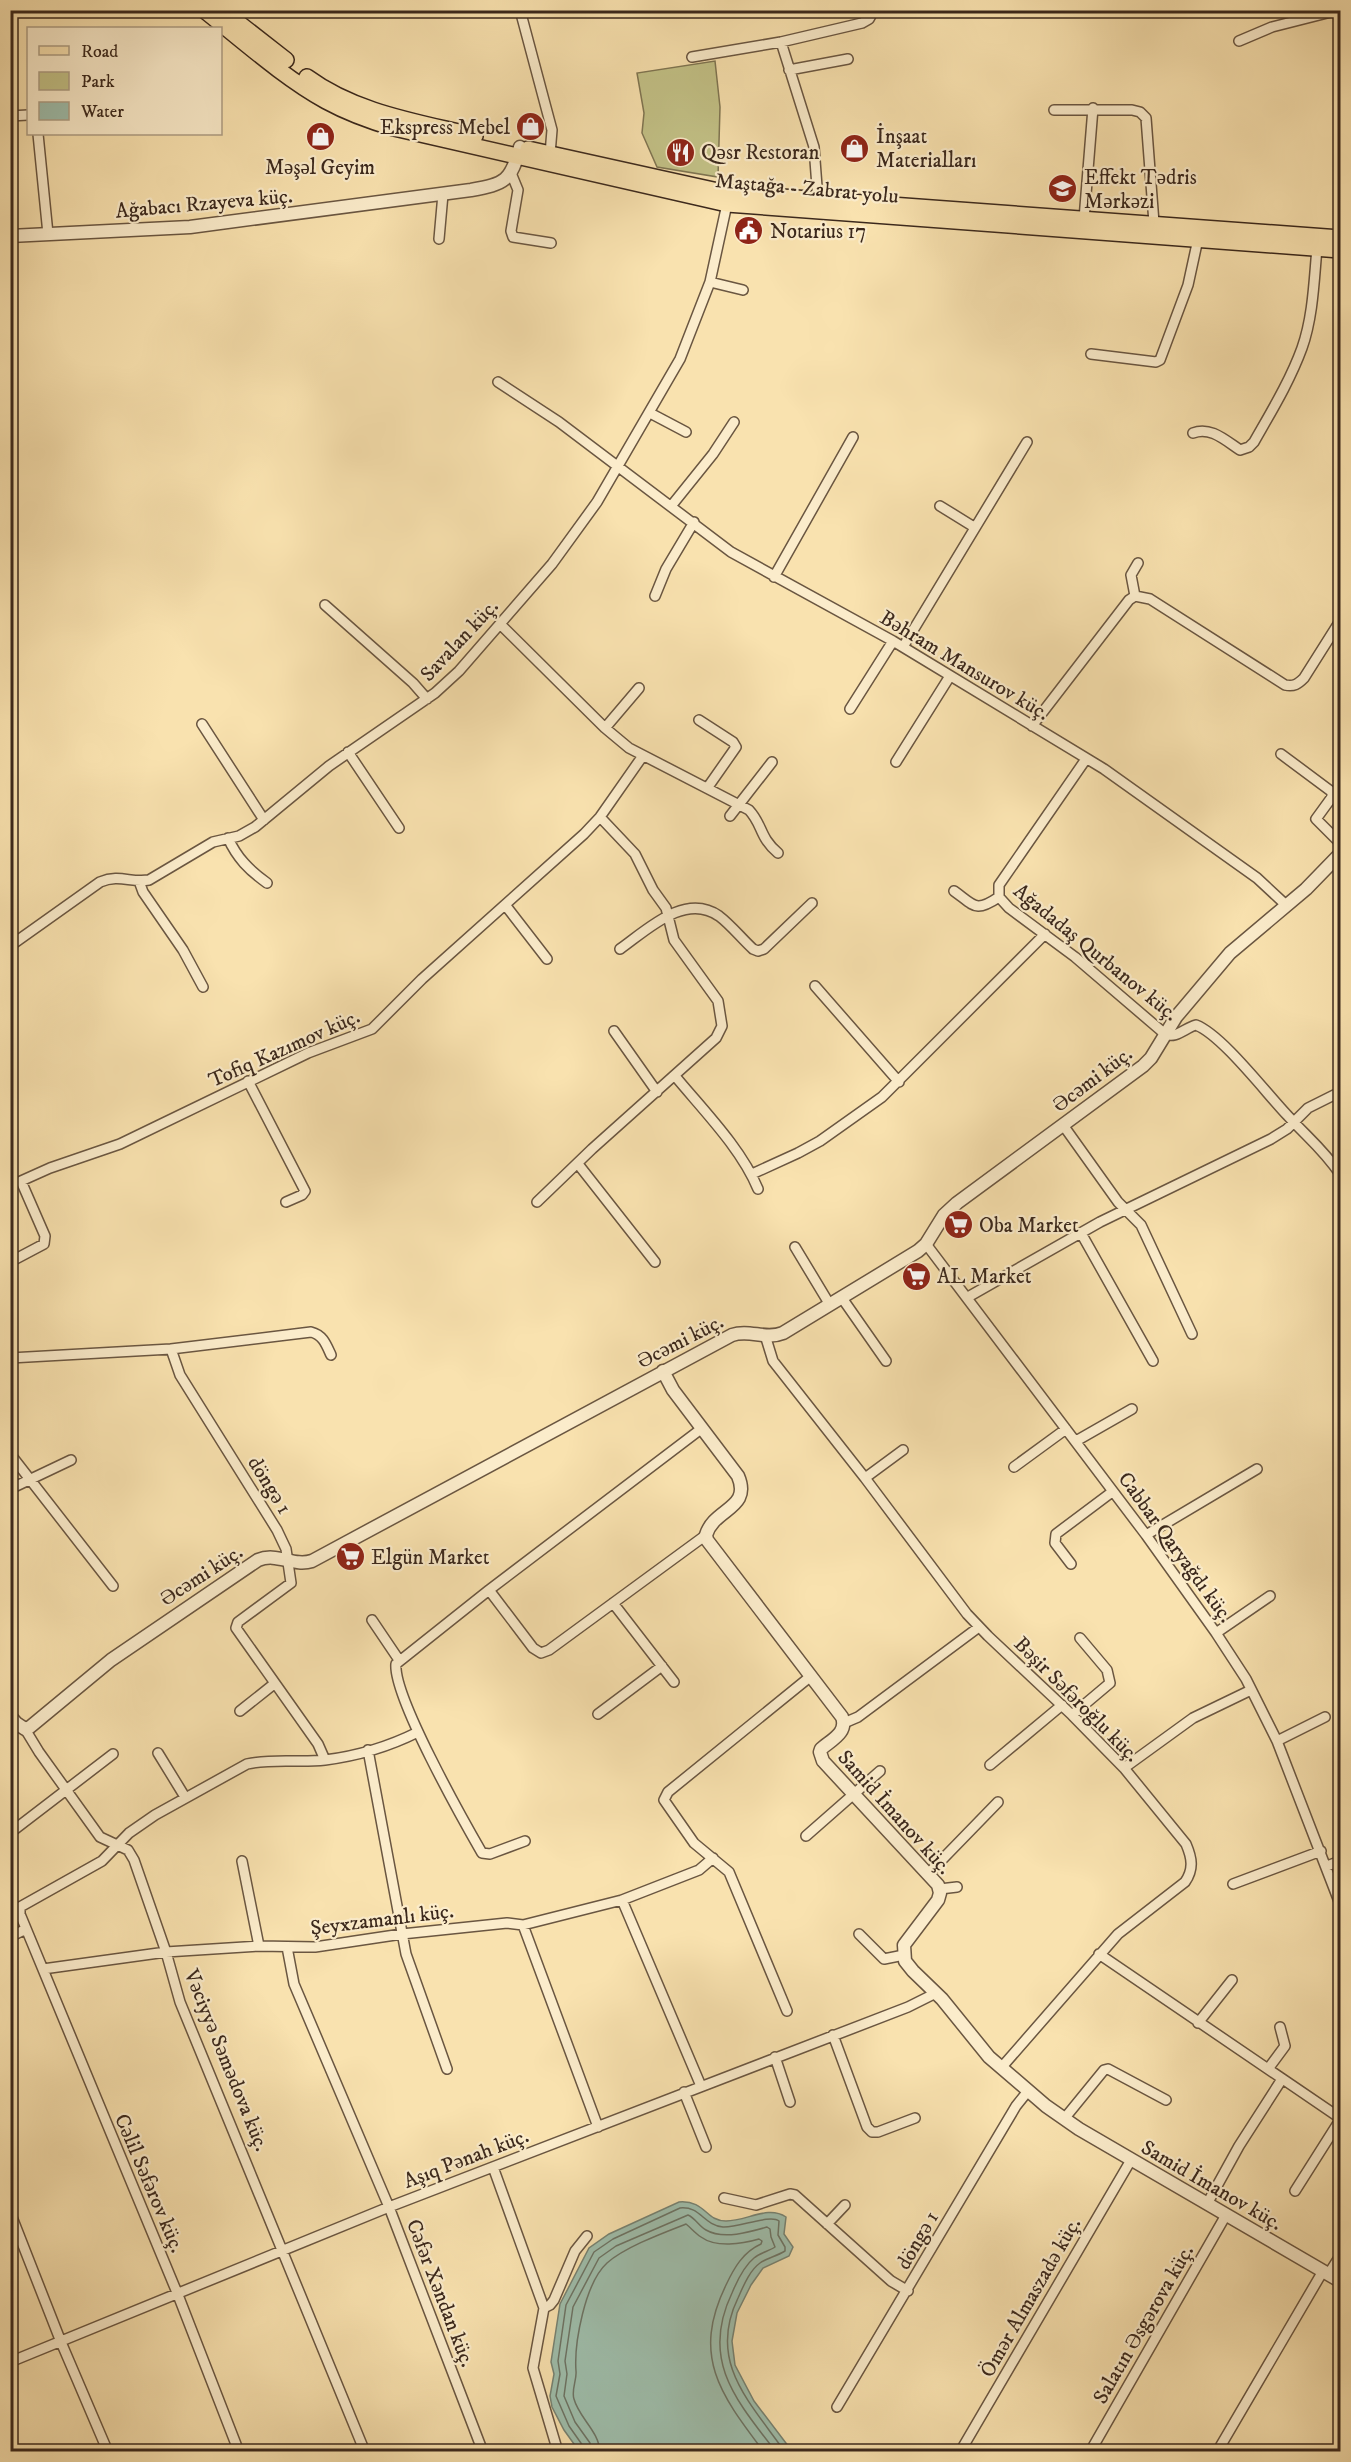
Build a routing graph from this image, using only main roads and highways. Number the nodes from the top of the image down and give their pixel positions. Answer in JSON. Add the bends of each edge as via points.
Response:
{"nodes":[{"id":1,"x":204,"y":10,"type":"edge"},
{"id":2,"x":232,"y":14,"type":"edge"},
{"id":3,"x":518,"y":152,"type":"junction"},
{"id":4,"x":1341,"y":238,"type":"edge"},
{"id":5,"x":1341,"y":250,"type":"edge"}],
"edges":[{"from":1,"to":3,"type":"main road","name":"Maştağa - Zabrat yolu","via":[[306,88],[345,111],[394,128]]},
{"from":2,"to":3,"type":"main road","via":[[310,79],[348,100]]},
{"from":3,"to":4,"type":"main road","via":[[550,154],[727,193]]},
{"from":3,"to":5,"type":"main road","name":"Maştağa - Zabrat yolu","via":[[727,204]]}]}
